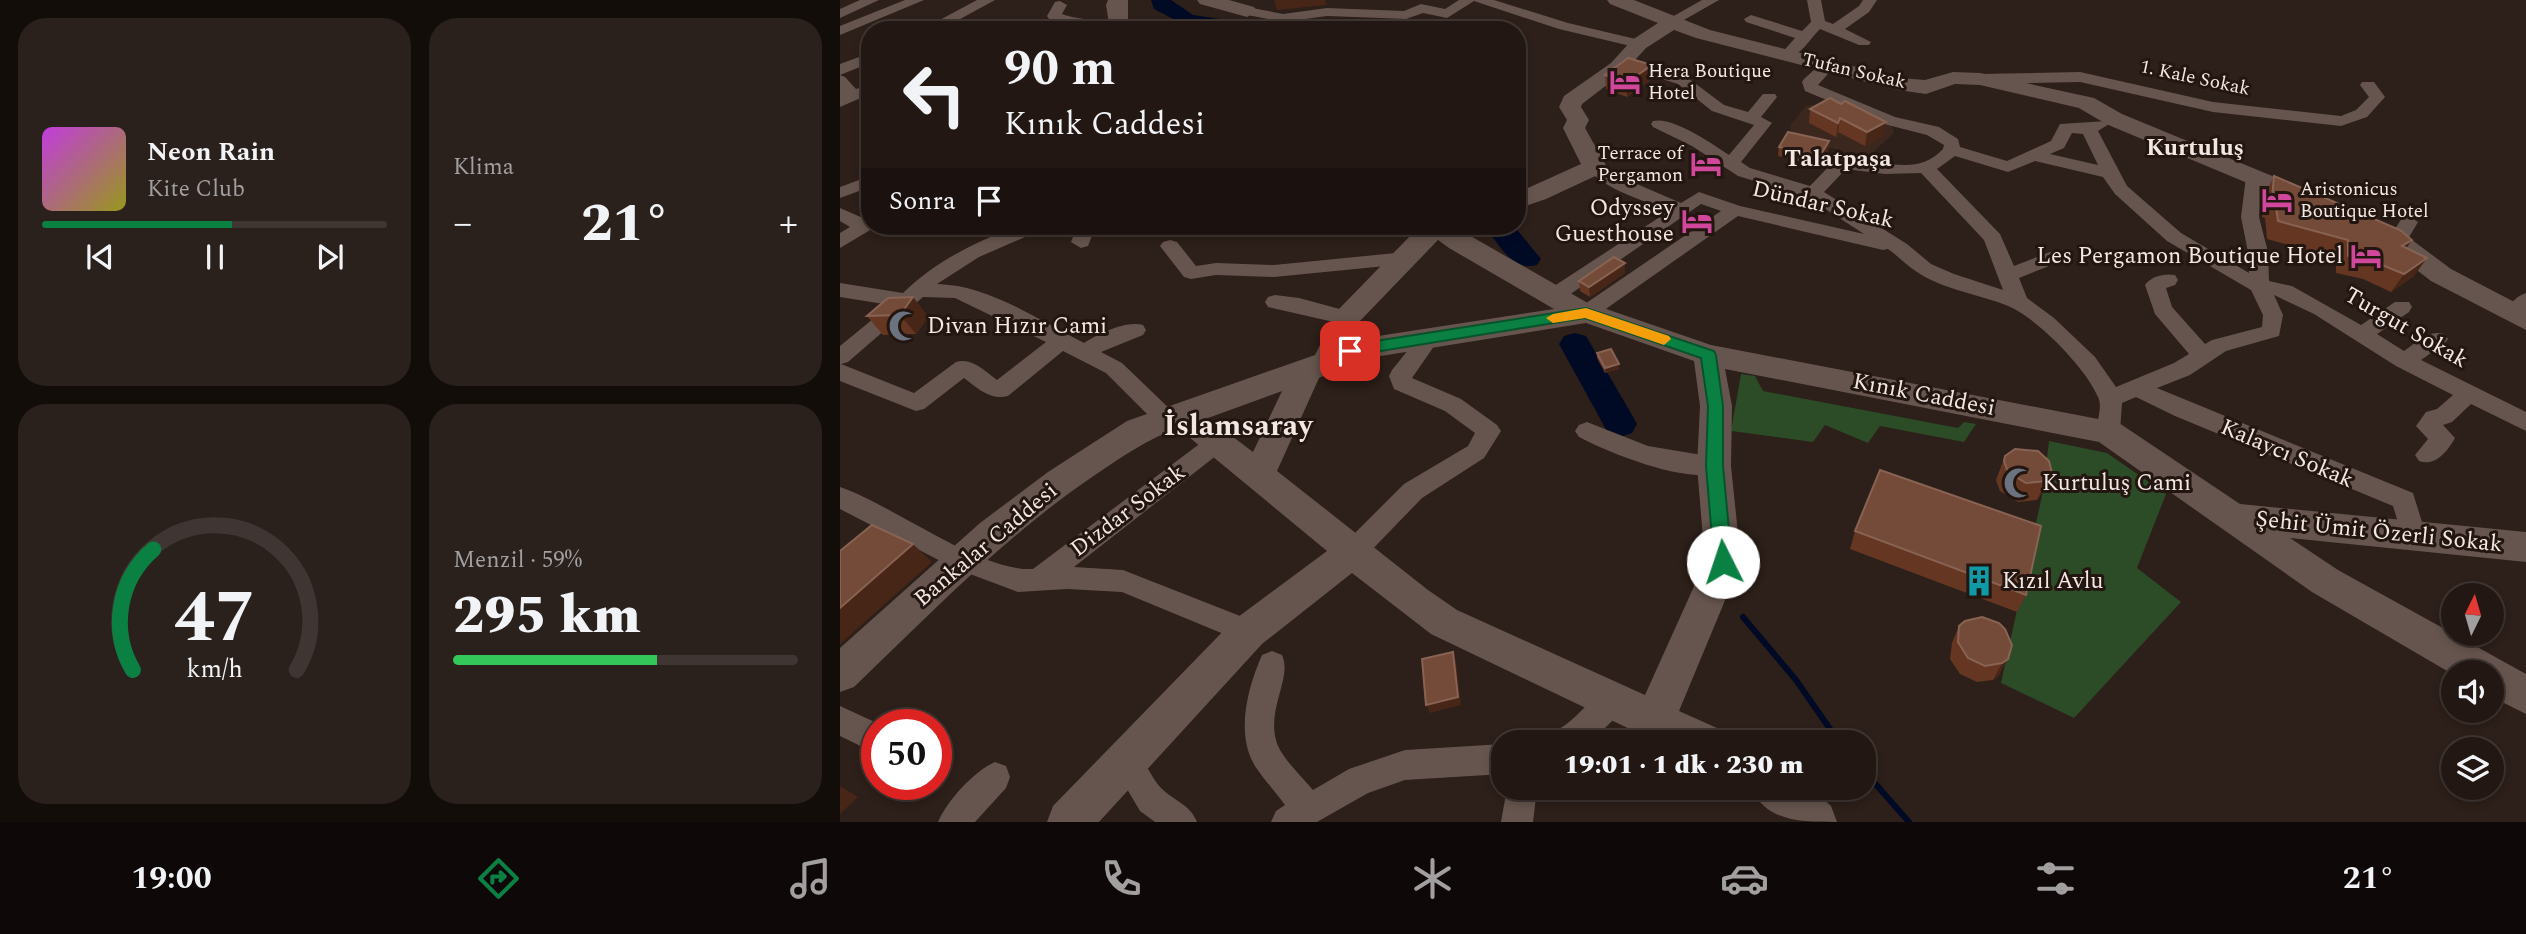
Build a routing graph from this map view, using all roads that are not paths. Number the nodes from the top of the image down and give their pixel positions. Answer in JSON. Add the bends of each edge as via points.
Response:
{"nodes":[{"id":1,"x":872,"y":0,"type":"edge"},
{"id":2,"x":917,"y":0,"type":"edge"},
{"id":3,"x":988,"y":0,"type":"edge"},
{"id":4,"x":1118,"y":0,"type":"edge"},
{"id":5,"x":1208,"y":0,"type":"edge"},
{"id":6,"x":1468,"y":0,"type":"edge"},
{"id":7,"x":1480,"y":0,"type":"edge"},
{"id":8,"x":1617,"y":0,"type":"edge"},
{"id":9,"x":1712,"y":0,"type":"edge"},
{"id":10,"x":1814,"y":0,"type":"edge"},
{"id":11,"x":1060,"y":5,"type":"dead end"},
{"id":12,"x":1867,"y":5,"type":"edge"},
{"id":13,"x":840,"y":13,"type":"edge"},
{"id":14,"x":1238,"y":17,"type":"joint"},
{"id":15,"x":876,"y":18,"type":"junction"},
{"id":16,"x":1751,"y":19,"type":"dead end"},
{"id":17,"x":868,"y":21,"type":"edge"},
{"id":18,"x":882,"y":21,"type":"edge"},
{"id":19,"x":946,"y":21,"type":"edge"},
{"id":20,"x":1069,"y":21,"type":"edge"},
{"id":21,"x":1118,"y":21,"type":"edge"},
{"id":22,"x":1670,"y":22,"type":"junction"},
{"id":23,"x":1818,"y":23,"type":"junction"},
{"id":24,"x":861,"y":24,"type":"edge"},
{"id":25,"x":1834,"y":30,"type":"junction"},
{"id":26,"x":840,"y":32,"type":"edge"},
{"id":27,"x":1807,"y":37,"type":"junction"},
{"id":28,"x":1864,"y":42,"type":"dead end"},
{"id":29,"x":1639,"y":44,"type":"junction"},
{"id":30,"x":1786,"y":56,"type":"junction"},
{"id":31,"x":861,"y":61,"type":"edge"},
{"id":32,"x":1622,"y":62,"type":"junction"},
{"id":33,"x":1829,"y":64,"type":"junction"},
{"id":34,"x":840,"y":70,"type":"edge"},
{"id":35,"x":1980,"y":79,"type":"junction"},
{"id":36,"x":840,"y":80,"type":"edge"},
{"id":37,"x":2368,"y":85,"type":"dead end"},
{"id":38,"x":861,"y":94,"type":"edge"},
{"id":39,"x":1769,"y":97,"type":"dead end"},
{"id":40,"x":842,"y":106,"type":"edge"},
{"id":41,"x":2118,"y":112,"type":"junction"},
{"id":42,"x":1751,"y":119,"type":"junction"},
{"id":43,"x":1660,"y":124,"type":"dead end"},
{"id":44,"x":2088,"y":129,"type":"junction"},
{"id":45,"x":1952,"y":150,"type":"junction"},
{"id":46,"x":2032,"y":155,"type":"junction"},
{"id":47,"x":1731,"y":163,"type":"junction"},
{"id":48,"x":1595,"y":167,"type":"junction"},
{"id":49,"x":1925,"y":167,"type":"junction"},
{"id":50,"x":2109,"y":173,"type":"junction"},
{"id":51,"x":2255,"y":177,"type":"junction"},
{"id":52,"x":861,"y":185,"type":"edge"},
{"id":53,"x":840,"y":193,"type":"edge"},
{"id":54,"x":1818,"y":197,"type":"junction"},
{"id":55,"x":1526,"y":199,"type":"edge"},
{"id":56,"x":2328,"y":208,"type":"edge"},
{"id":57,"x":1683,"y":210,"type":"junction"},
{"id":58,"x":1743,"y":211,"type":"junction"},
{"id":59,"x":840,"y":214,"type":"edge"},
{"id":60,"x":861,"y":222,"type":"edge"},
{"id":61,"x":2364,"y":223,"type":"edge"},
{"id":62,"x":861,"y":227,"type":"edge"},
{"id":63,"x":1014,"y":235,"type":"edge"},
{"id":64,"x":1428,"y":235,"type":"edge"},
{"id":65,"x":1451,"y":235,"type":"edge"},
{"id":66,"x":840,"y":242,"type":"edge"},
{"id":67,"x":1170,"y":246,"type":"dead end"},
{"id":68,"x":1899,"y":248,"type":"junction"},
{"id":69,"x":2057,"y":256,"type":"dead end"},
{"id":70,"x":1406,"y":258,"type":"junction"},
{"id":71,"x":2009,"y":275,"type":"junction"},
{"id":72,"x":2168,"y":279,"type":"dead end"},
{"id":73,"x":2259,"y":286,"type":"junction"},
{"id":74,"x":840,"y":290,"type":"edge"},
{"id":75,"x":913,"y":295,"type":"junction"},
{"id":76,"x":1552,"y":297,"type":"junction"},
{"id":77,"x":1275,"y":302,"type":"dead end"},
{"id":78,"x":2018,"y":302,"type":"junction"},
{"id":79,"x":2402,"y":307,"type":"dead end"},
{"id":80,"x":2522,"y":312,"type":"edge"},
{"id":81,"x":1586,"y":313,"type":"junction"},
{"id":82,"x":1347,"y":318,"type":"junction"},
{"id":83,"x":1136,"y":330,"type":"dead end"},
{"id":84,"x":2361,"y":335,"type":"junction"},
{"id":85,"x":1428,"y":339,"type":"junction"},
{"id":86,"x":2437,"y":339,"type":"dead end"},
{"id":87,"x":1061,"y":342,"type":"junction"},
{"id":88,"x":1084,"y":353,"type":"junction"},
{"id":89,"x":1709,"y":355,"type":"junction"},
{"id":90,"x":840,"y":356,"type":"edge"},
{"id":91,"x":2203,"y":356,"type":"junction"},
{"id":92,"x":2404,"y":361,"type":"junction"},
{"id":93,"x":1317,"y":367,"type":"junction"},
{"id":94,"x":840,"y":372,"type":"edge"},
{"id":95,"x":2139,"y":389,"type":"junction"},
{"id":96,"x":2469,"y":393,"type":"junction"},
{"id":97,"x":2111,"y":398,"type":"junction"},
{"id":98,"x":1174,"y":416,"type":"junction"},
{"id":99,"x":2526,"y":422,"type":"edge"},
{"id":100,"x":1587,"y":431,"type":"dead end"},
{"id":101,"x":2108,"y":432,"type":"junction"},
{"id":102,"x":1218,"y":442,"type":"junction"},
{"id":103,"x":2427,"y":455,"type":"dead end"},
{"id":104,"x":1714,"y":466,"type":"junction"},
{"id":105,"x":1259,"y":474,"type":"junction"},
{"id":106,"x":840,"y":497,"type":"edge"},
{"id":107,"x":2232,"y":518,"type":"junction"},
{"id":108,"x":2413,"y":535,"type":"junction"},
{"id":109,"x":2526,"y":547,"type":"edge"},
{"id":110,"x":1354,"y":551,"type":"junction"},
{"id":111,"x":963,"y":560,"type":"junction"},
{"id":112,"x":1038,"y":580,"type":"junction"},
{"id":113,"x":1248,"y":632,"type":"junction"},
{"id":114,"x":2464,"y":660,"type":"edge"},
{"id":115,"x":1272,"y":664,"type":"dead end"},
{"id":116,"x":840,"y":674,"type":"edge"},
{"id":117,"x":2504,"y":683,"type":"edge"},
{"id":118,"x":2526,"y":695,"type":"edge"},
{"id":119,"x":1612,"y":701,"type":"junction"},
{"id":120,"x":1655,"y":719,"type":"junction"},
{"id":121,"x":840,"y":720,"type":"edge"},
{"id":122,"x":1582,"y":730,"type":"edge"},
{"id":123,"x":1677,"y":730,"type":"edge"},
{"id":124,"x":861,"y":731,"type":"edge"},
{"id":125,"x":1491,"y":761,"type":"edge"},
{"id":126,"x":1126,"y":762,"type":"junction"},
{"id":127,"x":995,"y":778,"type":"dead end"},
{"id":128,"x":1520,"y":800,"type":"edge"},
{"id":129,"x":1791,"y":800,"type":"edge"},
{"id":130,"x":1297,"y":816,"type":"edge"},
{"id":131,"x":954,"y":822,"type":"edge"},
{"id":132,"x":1069,"y":822,"type":"edge"},
{"id":133,"x":1181,"y":822,"type":"edge"},
{"id":134,"x":1517,"y":822,"type":"edge"},
{"id":135,"x":1815,"y":822,"type":"edge"}],
"edges":[{"from":1,"to":13,"type":"street"},
{"from":2,"to":15,"type":"street"},
{"from":3,"to":19,"type":"street"},
{"from":4,"to":21,"type":"main road"},
{"from":5,"to":14,"type":"main road"},
{"from":6,"to":14,"type":"street","via":[[1447,14],[1421,8],[1406,15],[1327,12],[1283,18]]},
{"from":7,"to":29,"type":"street"},
{"from":8,"to":22,"type":"main road","name":"Tufan Sokak"},
{"from":9,"to":22,"type":"street"},
{"from":10,"to":23,"type":"street"},
{"from":11,"to":20,"type":"street","via":[[1054,16]]},
{"from":12,"to":25,"type":"street"},
{"from":15,"to":17,"type":"street"},
{"from":15,"to":18,"type":"street"},
{"from":16,"to":27,"type":"street"},
{"from":22,"to":29,"type":"main road"},
{"from":22,"to":30,"type":"main road","name":"Tufan Sokak"},
{"from":23,"to":25,"type":"street"},
{"from":23,"to":27,"type":"street"},
{"from":24,"to":26,"type":"street"},
{"from":25,"to":28,"type":"street"},
{"from":27,"to":30,"type":"street"},
{"from":29,"to":32,"type":"main road"},
{"from":30,"to":33,"type":"main road","name":"Tufan Sokak"},
{"from":31,"to":34,"type":"street"},
{"from":32,"to":42,"type":"street","via":[[1684,81],[1718,108]]},
{"from":32,"to":48,"type":"main road","via":[[1570,107],[1578,120],[1574,128]]},
{"from":33,"to":35,"type":"main road","name":"Tufan Sokak","via":[[1898,84],[1926,87],[1953,78]]},
{"from":33,"to":45,"type":"street","via":[[1810,82],[1811,88],[1890,121],[1933,131],[1952,143]]},
{"from":35,"to":37,"type":"street","name":"1. Kale Sokak","via":[[2080,77],[2213,107],[2341,121],[2367,111],[2377,97]]},
{"from":35,"to":41,"type":"main road","name":"Tufan Sokak"},
{"from":36,"to":40,"type":"street","via":[[848,87]]},
{"from":38,"to":40,"type":"street"},
{"from":39,"to":42,"type":"street"},
{"from":41,"to":44,"type":"street"},
{"from":41,"to":51,"type":"main road","name":"Tufan Sokak"},
{"from":42,"to":47,"type":"street","via":[[1764,123]]},
{"from":43,"to":47,"type":"street"},
{"from":44,"to":46,"type":"street","via":[[2066,128],[2057,144]]},
{"from":44,"to":50,"type":"street","name":"Turgut Sokak"},
{"from":45,"to":46,"type":"street","via":[[2001,167]]},
{"from":45,"to":49,"type":"street","via":[[1940,162]]},
{"from":46,"to":50,"type":"street"},
{"from":47,"to":54,"type":"street","via":[[1744,172]]},
{"from":48,"to":55,"type":"main road"},
{"from":48,"to":57,"type":"street","via":[[1617,182]]},
{"from":49,"to":54,"type":"street","via":[[1903,170],[1842,163]]},
{"from":49,"to":71,"type":"street","via":[[1993,238]]},
{"from":50,"to":73,"type":"street","name":"Turgut Sokak","via":[[2136,205],[2174,237]]},
{"from":51,"to":56,"type":"main road","name":"Tufan Sokak"},
{"from":51,"to":73,"type":"street","via":[[2250,202]]},
{"from":52,"to":53,"type":"street"},
{"from":54,"to":58,"type":"street","via":[[1780,210]]},
{"from":54,"to":68,"type":"street"},
{"from":57,"to":58,"type":"street","via":[[1699,197]]},
{"from":57,"to":76,"type":"street"},
{"from":58,"to":68,"type":"street","name":"Dündar Sokak"},
{"from":58,"to":81,"type":"street"},
{"from":59,"to":60,"type":"street"},
{"from":61,"to":80,"type":"main road","via":[[2403,231],[2441,275]]},
{"from":62,"to":66,"type":"street"},
{"from":63,"to":75,"type":"street","via":[[935,273]]},
{"from":64,"to":70,"type":"main road"},
{"from":65,"to":76,"type":"main road"},
{"from":67,"to":70,"type":"street","via":[[1191,273],[1274,271]]},
{"from":68,"to":78,"type":"street","via":[[1947,279]]},
{"from":69,"to":71,"type":"street"},
{"from":70,"to":82,"type":"main road"},
{"from":71,"to":78,"type":"street"},
{"from":72,"to":91,"type":"street","via":[[2155,285],[2162,309]]},
{"from":73,"to":84,"type":"street","name":"Turgut Sokak","via":[[2285,291]]},
{"from":73,"to":91,"type":"street","via":[[2273,315],[2272,331],[2220,345]]},
{"from":74,"to":75,"type":"street","via":[[873,297]]},
{"from":75,"to":87,"type":"street","via":[[957,291]]},
{"from":75,"to":90,"type":"street"},
{"from":76,"to":81,"type":"main road"},
{"from":77,"to":82,"type":"street"},
{"from":78,"to":97,"type":"street","via":[[2087,362]]},
{"from":79,"to":84,"type":"street"},
{"from":81,"to":85,"type":"main road","name":"Kınık Caddesi"},
{"from":81,"to":89,"type":"main road","name":"Kınık Caddesi"},
{"from":82,"to":93,"type":"main road"},
{"from":83,"to":88,"type":"street"},
{"from":84,"to":92,"type":"street","name":"Turgut Sokak"},
{"from":85,"to":93,"type":"main road","name":"Kınık Caddesi","via":[[1350,351]]},
{"from":85,"to":110,"type":"street","via":[[1400,376],[1402,383],[1453,405],[1489,431],[1476,452],[1413,491]]},
{"from":86,"to":92,"type":"street"},
{"from":87,"to":88,"type":"street"},
{"from":87,"to":94,"type":"street","via":[[1000,390],[964,367],[916,403]]},
{"from":88,"to":98,"type":"street","via":[[1114,368]]},
{"from":89,"to":101,"type":"main road","name":"Kınık Caddesi"},
{"from":89,"to":104,"type":"main road","via":[[1716,406]]},
{"from":91,"to":95,"type":"street"},
{"from":92,"to":96,"type":"street","name":"Turgut Sokak"},
{"from":93,"to":98,"type":"main road","name":"Kınık Caddesi"},
{"from":93,"to":105,"type":"main road"},
{"from":95,"to":97,"type":"street"},
{"from":95,"to":108,"type":"street","name":"Kalaycı Sokak","via":[[2404,500]]},
{"from":96,"to":99,"type":"street","name":"Turgut Sokak"},
{"from":96,"to":103,"type":"street","via":[[2428,426],[2443,438]]},
{"from":97,"to":101,"type":"street"},
{"from":98,"to":102,"type":"main road"},
{"from":98,"to":111,"type":"main road","name":"Bankalar Caddesi","via":[[1138,430],[1060,481]]},
{"from":100,"to":104,"type":"street","via":[[1618,447],[1653,457]]},
{"from":101,"to":107,"type":"main road","name":"Kınık Caddesi"},
{"from":102,"to":105,"type":"main road"},
{"from":102,"to":112,"type":"street","name":"Dizdar Sokak"},
{"from":104,"to":120,"type":"main road","via":[[1723,562]]},
{"from":105,"to":110,"type":"main road"},
{"from":106,"to":111,"type":"street","via":[[885,531]]},
{"from":107,"to":108,"type":"main road","name":"Şehit Ümit Özerli Sokak"},
{"from":107,"to":114,"type":"main road","name":"Kınık Caddesi","via":[[2325,581]]},
{"from":108,"to":109,"type":"main road","name":"Şehit Ümit Özerli Sokak"},
{"from":110,"to":113,"type":"main road"},
{"from":110,"to":119,"type":"main road","via":[[1444,622]]},
{"from":111,"to":112,"type":"street","via":[[1018,581]]},
{"from":111,"to":116,"type":"main road","name":"Bankalar Caddesi"},
{"from":112,"to":113,"type":"street","via":[[1124,581]]},
{"from":113,"to":126,"type":"main road"},
{"from":115,"to":130,"type":"street","via":[[1258,719],[1265,754]]},
{"from":117,"to":118,"type":"main road"},
{"from":119,"to":120,"type":"main road"},
{"from":119,"to":122,"type":"street"},
{"from":120,"to":123,"type":"main road"},
{"from":121,"to":124,"type":"street"},
{"from":125,"to":130,"type":"street","via":[[1405,765],[1360,780]]},
{"from":126,"to":132,"type":"main road"},
{"from":126,"to":133,"type":"street","via":[[1152,800]]},
{"from":127,"to":131,"type":"street"},
{"from":128,"to":134,"type":"street"},
{"from":129,"to":135,"type":"main road"}]}
